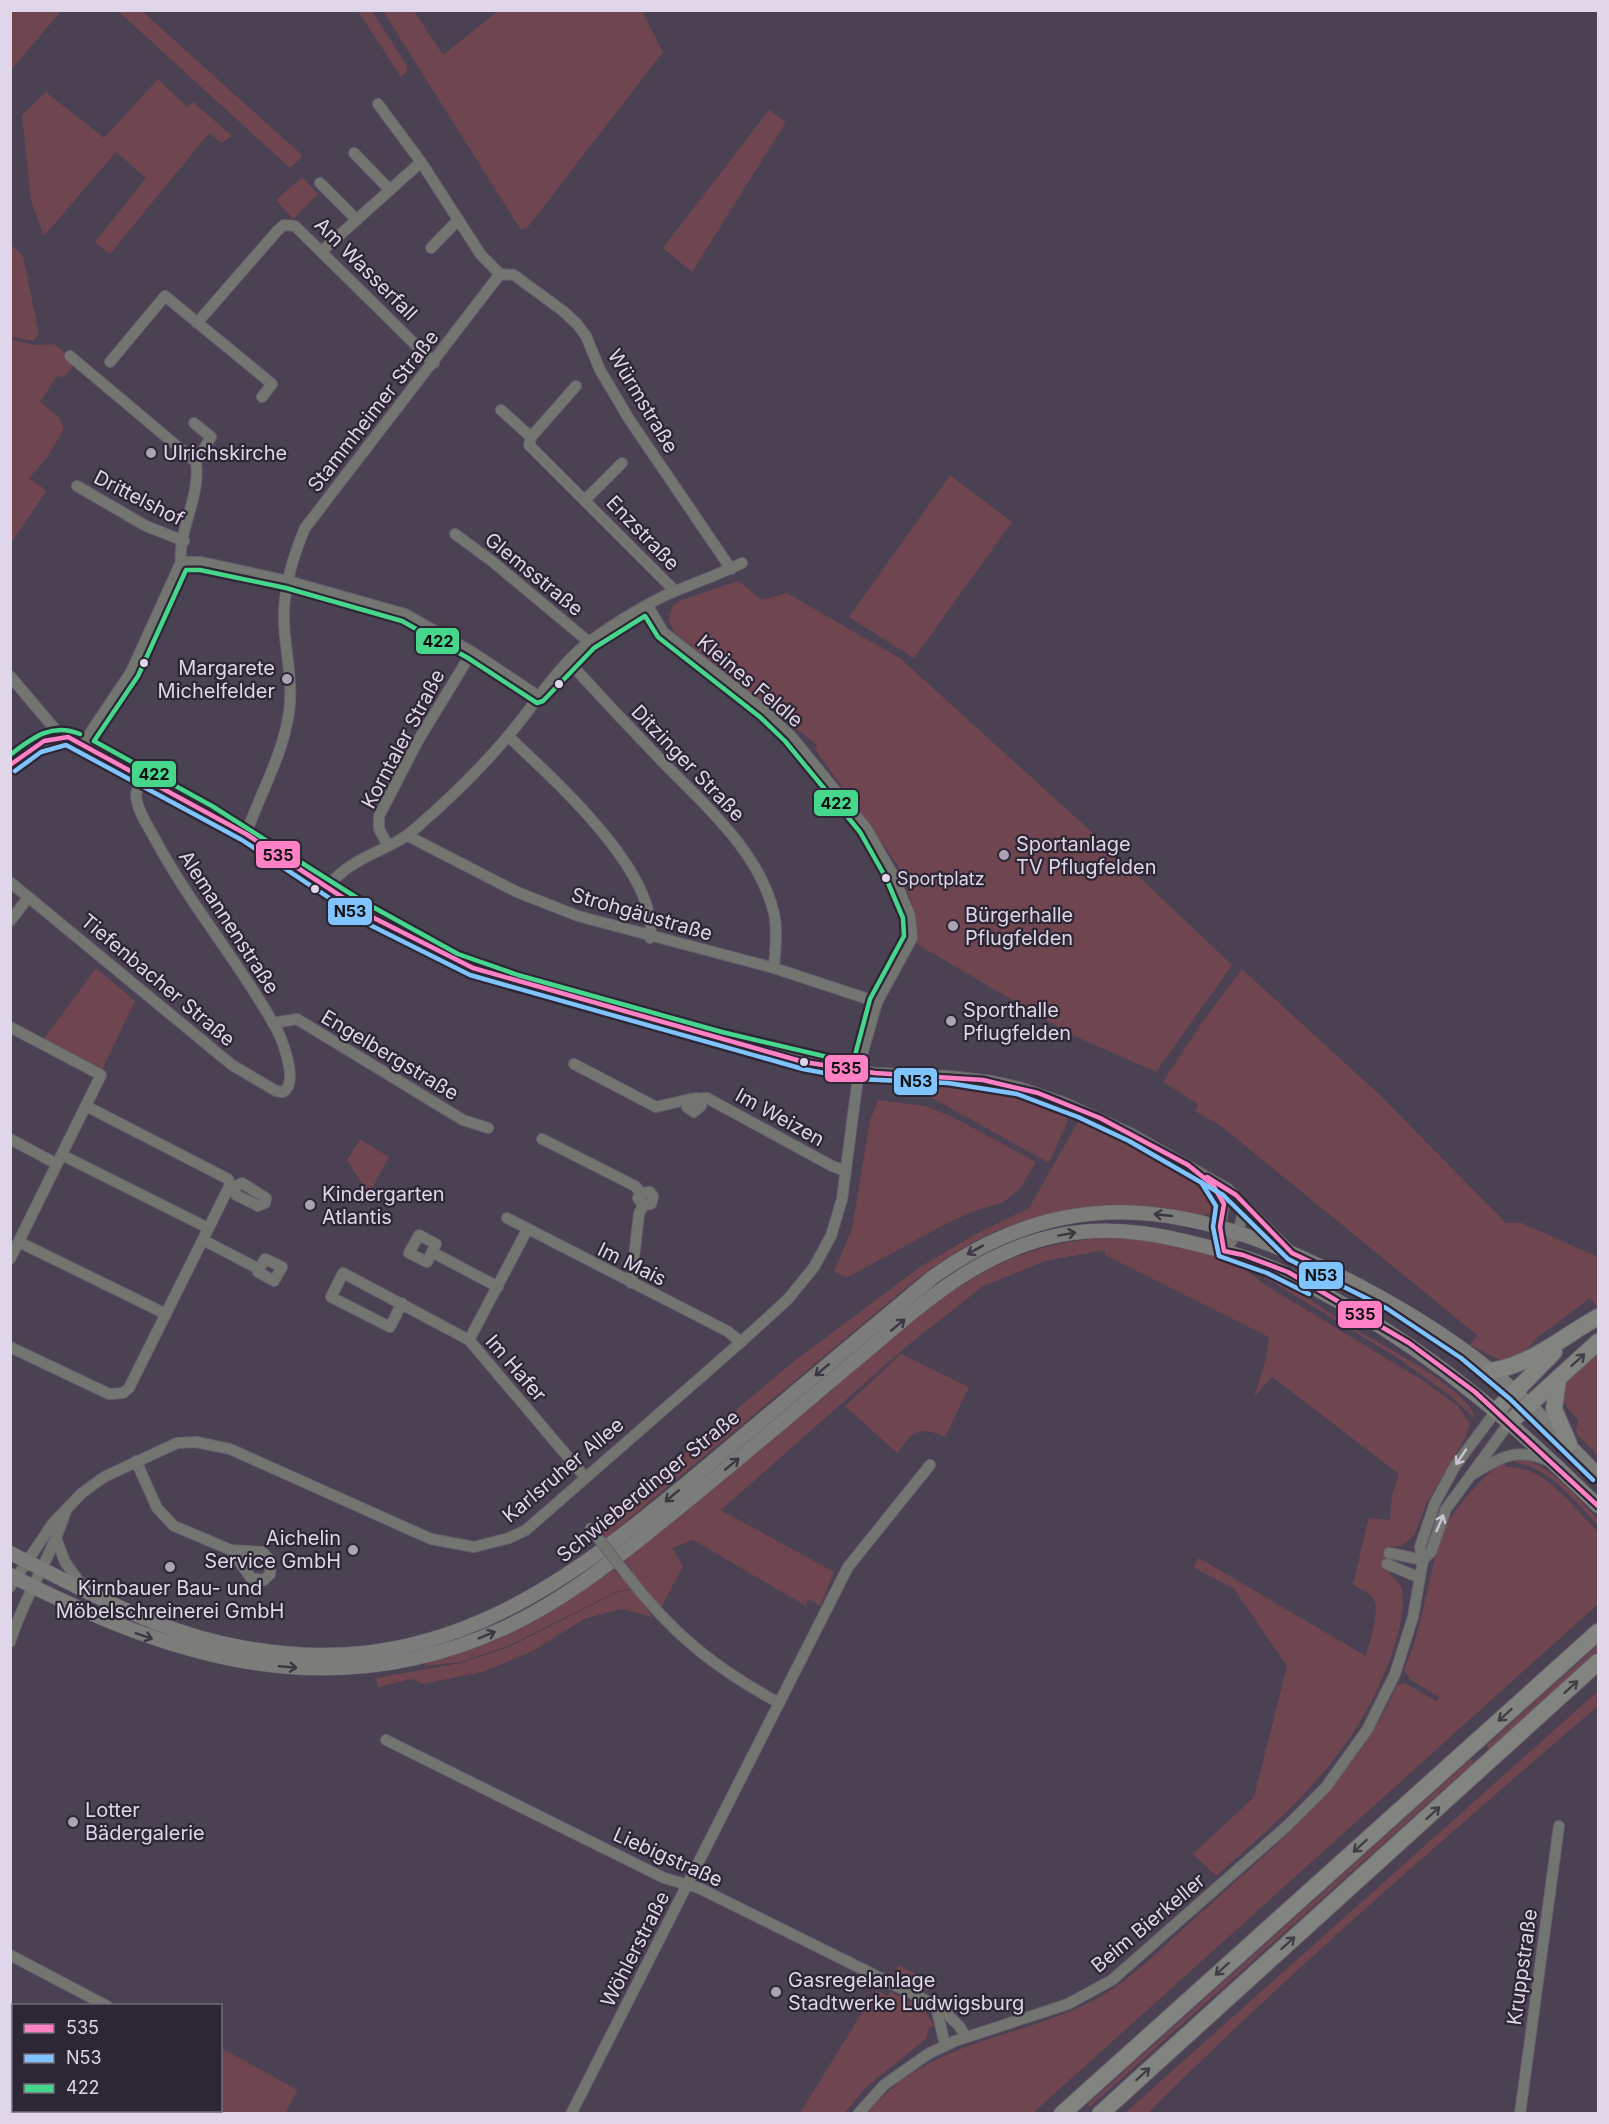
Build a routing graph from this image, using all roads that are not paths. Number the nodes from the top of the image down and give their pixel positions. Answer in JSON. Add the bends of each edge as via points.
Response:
{"nodes":[{"id":1,"x":378,"y":104,"type":"dead end"},
{"id":2,"x":354,"y":153,"type":"dead end"},
{"id":3,"x":421,"y":162,"type":"junction"},
{"id":4,"x":320,"y":183,"type":"dead end"},
{"id":5,"x":390,"y":190,"type":"junction"},
{"id":6,"x":357,"y":219,"type":"junction"},
{"id":7,"x":457,"y":220,"type":"junction"},
{"id":8,"x":431,"y":248,"type":"dead end"},
{"id":9,"x":322,"y":251,"type":"junction"},
{"id":10,"x":503,"y":273,"type":"junction"},
{"id":11,"x":197,"y":323,"type":"junction"},
{"id":12,"x":70,"y":356,"type":"dead end"},
{"id":13,"x":110,"y":362,"type":"dead end"},
{"id":14,"x":434,"y":363,"type":"junction"},
{"id":15,"x":576,"y":386,"type":"dead end"},
{"id":16,"x":262,"y":397,"type":"dead end"},
{"id":17,"x":501,"y":410,"type":"dead end"},
{"id":18,"x":194,"y":423,"type":"dead end"},
{"id":19,"x":531,"y":437,"type":"junction"},
{"id":20,"x":196,"y":462,"type":"junction"},
{"id":21,"x":621,"y":463,"type":"dead end"},
{"id":22,"x":77,"y":486,"type":"dead end"},
{"id":23,"x":585,"y":500,"type":"junction"},
{"id":24,"x":454,"y":534,"type":"dead end"},
{"id":25,"x":184,"y":541,"type":"junction"},
{"id":26,"x":181,"y":562,"type":"junction"},
{"id":27,"x":742,"y":563,"type":"dead end"},
{"id":28,"x":731,"y":569,"type":"junction"},
{"id":29,"x":288,"y":581,"type":"junction"},
{"id":30,"x":675,"y":591,"type":"junction"},
{"id":31,"x":648,"y":606,"type":"junction"},
{"id":32,"x":589,"y":642,"type":"junction"},
{"id":33,"x":472,"y":652,"type":"junction"},
{"id":34,"x":569,"y":662,"type":"junction"},
{"id":35,"x":10,"y":676,"type":"edge"},
{"id":36,"x":538,"y":696,"type":"junction"},
{"id":37,"x":56,"y":736,"type":"junction"},
{"id":38,"x":508,"y":736,"type":"junction"},
{"id":39,"x":82,"y":745,"type":"junction"},
{"id":40,"x":10,"y":765,"type":"edge"},
{"id":41,"x":144,"y":776,"type":"junction"},
{"id":42,"x":246,"y":834,"type":"junction"},
{"id":43,"x":408,"y":836,"type":"junction"},
{"id":44,"x":387,"y":844,"type":"junction"},
{"id":45,"x":10,"y":882,"type":"edge"},
{"id":46,"x":327,"y":888,"type":"junction"},
{"id":47,"x":28,"y":898,"type":"junction"},
{"id":48,"x":10,"y":921,"type":"edge"},
{"id":49,"x":650,"y":938,"type":"junction"},
{"id":50,"x":774,"y":968,"type":"junction"},
{"id":51,"x":876,"y":1002,"type":"junction"},
{"id":52,"x":273,"y":1023,"type":"junction"},
{"id":53,"x":10,"y":1027,"type":"edge"},
{"id":54,"x":574,"y":1064,"type":"dead end"},
{"id":55,"x":858,"y":1072,"type":"junction"},
{"id":56,"x":289,"y":1089,"type":"joint"},
{"id":57,"x":86,"y":1106,"type":"junction"},
{"id":58,"x":488,"y":1128,"type":"dead end"},
{"id":59,"x":10,"y":1139,"type":"edge"},
{"id":60,"x":542,"y":1139,"type":"dead end"},
{"id":61,"x":59,"y":1160,"type":"junction"},
{"id":62,"x":846,"y":1171,"type":"junction"},
{"id":63,"x":1208,"y":1178,"type":"junction"},
{"id":64,"x":1241,"y":1202,"type":"junction"},
{"id":65,"x":507,"y":1218,"type":"dead end"},
{"id":66,"x":1220,"y":1227,"type":"junction"},
{"id":67,"x":208,"y":1228,"type":"junction"},
{"id":68,"x":527,"y":1230,"type":"junction"},
{"id":69,"x":1238,"y":1233,"type":"junction"},
{"id":70,"x":204,"y":1240,"type":"junction"},
{"id":71,"x":15,"y":1245,"type":"edge"},
{"id":72,"x":1224,"y":1251,"type":"junction"},
{"id":73,"x":432,"y":1252,"type":"dead end"},
{"id":74,"x":1292,"y":1253,"type":"junction"},
{"id":75,"x":10,"y":1259,"type":"edge"},
{"id":76,"x":259,"y":1269,"type":"dead end"},
{"id":77,"x":631,"y":1283,"type":"junction"},
{"id":78,"x":498,"y":1287,"type":"junction"},
{"id":79,"x":402,"y":1303,"type":"junction"},
{"id":80,"x":166,"y":1314,"type":"junction"},
{"id":81,"x":1599,"y":1317,"type":"edge"},
{"id":82,"x":1568,"y":1338,"type":"junction"},
{"id":83,"x":469,"y":1340,"type":"junction"},
{"id":84,"x":741,"y":1342,"type":"junction"},
{"id":85,"x":1599,"y":1342,"type":"edge"},
{"id":86,"x":10,"y":1347,"type":"edge"},
{"id":87,"x":1491,"y":1371,"type":"junction"},
{"id":88,"x":1558,"y":1378,"type":"junction"},
{"id":89,"x":1515,"y":1393,"type":"junction"},
{"id":90,"x":1528,"y":1405,"type":"junction"},
{"id":91,"x":1496,"y":1410,"type":"junction"},
{"id":92,"x":1509,"y":1423,"type":"junction"},
{"id":93,"x":1569,"y":1444,"type":"junction"},
{"id":94,"x":136,"y":1461,"type":"junction"},
{"id":95,"x":1553,"y":1462,"type":"junction"},
{"id":96,"x":930,"y":1465,"type":"dead end"},
{"id":97,"x":1599,"y":1475,"type":"edge"},
{"id":98,"x":585,"y":1477,"type":"junction"},
{"id":99,"x":1467,"y":1477,"type":"junction"},
{"id":100,"x":1599,"y":1506,"type":"edge"},
{"id":101,"x":67,"y":1507,"type":"junction"},
{"id":102,"x":591,"y":1526,"type":"dead end"},
{"id":103,"x":57,"y":1541,"type":"junction"},
{"id":104,"x":231,"y":1550,"type":"dead end"},
{"id":105,"x":10,"y":1553,"type":"edge"},
{"id":106,"x":1423,"y":1560,"type":"junction"},
{"id":107,"x":27,"y":1562,"type":"junction"},
{"id":108,"x":42,"y":1569,"type":"junction"},
{"id":109,"x":1420,"y":1578,"type":"junction"},
{"id":110,"x":12,"y":1580,"type":"edge"},
{"id":111,"x":33,"y":1587,"type":"junction"},
{"id":112,"x":85,"y":1590,"type":"junction"},
{"id":113,"x":1599,"y":1632,"type":"edge"},
{"id":114,"x":10,"y":1642,"type":"edge"},
{"id":115,"x":1599,"y":1662,"type":"edge"},
{"id":116,"x":779,"y":1703,"type":"junction"},
{"id":117,"x":386,"y":1740,"type":"dead end"},
{"id":118,"x":1559,"y":1826,"type":"dead end"},
{"id":119,"x":688,"y":1885,"type":"junction"},
{"id":120,"x":10,"y":1955,"type":"edge"},
{"id":121,"x":103,"y":2004,"type":"edge"},
{"id":122,"x":936,"y":2006,"type":"junction"},
{"id":123,"x":966,"y":2037,"type":"junction"},
{"id":124,"x":945,"y":2045,"type":"junction"},
{"id":125,"x":571,"y":2114,"type":"edge"},
{"id":126,"x":858,"y":2114,"type":"edge"},
{"id":127,"x":1062,"y":2114,"type":"edge"},
{"id":128,"x":1100,"y":2114,"type":"edge"},
{"id":129,"x":1520,"y":2114,"type":"edge"}],
"edges":[{"from":1,"to":3,"type":"street","name":"Würmstraße"},
{"from":2,"to":5,"type":"street"},
{"from":3,"to":5,"type":"street"},
{"from":3,"to":7,"type":"street","name":"Würmstraße"},
{"from":4,"to":6,"type":"street"},
{"from":5,"to":6,"type":"street"},
{"from":6,"to":9,"type":"street"},
{"from":7,"to":8,"type":"street"},
{"from":7,"to":10,"type":"street","name":"Würmstraße","via":[[481,255]]},
{"from":9,"to":11,"type":"street","name":"Am Wasserfall","via":[[296,226],[284,225]]},
{"from":9,"to":14,"type":"street","name":"Am Wasserfall"},
{"from":10,"to":14,"type":"street","name":"Stammheimer Straße"},
{"from":10,"to":28,"type":"street","name":"Würmstraße","via":[[514,275],[563,311],[586,336],[600,370],[629,419]]},
{"from":11,"to":13,"type":"street","via":[[165,296]]},
{"from":11,"to":16,"type":"street","via":[[272,384]]},
{"from":12,"to":20,"type":"street"},
{"from":14,"to":29,"type":"street","name":"Stammheimer Straße","via":[[306,528],[293,555]]},
{"from":15,"to":19,"type":"street"},
{"from":17,"to":19,"type":"street","name":"Enzstraße"},
{"from":18,"to":20,"type":"street","via":[[211,437]]},
{"from":19,"to":23,"type":"street","name":"Enzstraße","via":[[529,445]]},
{"from":20,"to":25,"type":"street","via":[[197,485]]},
{"from":21,"to":23,"type":"street","name":"Enzstraße"},
{"from":22,"to":25,"type":"street","name":"Drittelshof","via":[[146,526]]},
{"from":23,"to":30,"type":"street","name":"Enzstraße"},
{"from":24,"to":32,"type":"street","name":"Glemsstraße"},
{"from":25,"to":26,"type":"street"},
{"from":26,"to":29,"type":"street","via":[[201,562]]},
{"from":26,"to":39,"type":"street","via":[[130,672]]},
{"from":27,"to":28,"type":"street"},
{"from":28,"to":30,"type":"street"},
{"from":29,"to":33,"type":"street","via":[[405,614]]},
{"from":29,"to":42,"type":"street","name":"Stammheimer Straße","via":[[284,613],[291,690],[289,714],[270,776]]},
{"from":30,"to":31,"type":"street"},
{"from":31,"to":32,"type":"street"},
{"from":31,"to":51,"type":"street","name":"Kleines Feldle","via":[[663,632],[765,711],[791,736],[881,851],[913,927],[909,946]]},
{"from":32,"to":34,"type":"street"},
{"from":33,"to":36,"type":"street"},
{"from":33,"to":44,"type":"street","name":"Korntaler Straße","via":[[419,739],[379,816],[379,829]]},
{"from":34,"to":36,"type":"street"},
{"from":34,"to":50,"type":"street","name":"Ditzinger Straße","via":[[734,836],[774,914]]},
{"from":35,"to":37,"type":"street","via":[[54,728]]},
{"from":36,"to":38,"type":"street"},
{"from":37,"to":39,"type":"street"},
{"from":37,"to":40,"type":"street"},
{"from":38,"to":43,"type":"street"},
{"from":38,"to":49,"type":"street","via":[[588,816],[621,857],[650,908]]},
{"from":39,"to":41,"type":"street"},
{"from":41,"to":42,"type":"street"},
{"from":41,"to":52,"type":"street","name":"Alemannenstraße","via":[[137,789],[140,812],[170,867]]},
{"from":42,"to":46,"type":"street"},
{"from":43,"to":44,"type":"street"},
{"from":43,"to":49,"type":"street","name":"Strohgäustraße","via":[[517,892]]},
{"from":44,"to":46,"type":"street","via":[[341,872]]},
{"from":45,"to":47,"type":"street","name":"Tiefenbacher Straße"},
{"from":46,"to":55,"type":"street","via":[[437,952],[473,968],[804,1062]]},
{"from":47,"to":48,"type":"street"},
{"from":47,"to":56,"type":"street","name":"Tiefenbacher Straße","via":[[232,1065],[276,1091]]},
{"from":49,"to":50,"type":"street","name":"Strohgäustraße"},
{"from":50,"to":51,"type":"street","name":"Strohgäustraße"},
{"from":51,"to":55,"type":"street","name":"Kleines Feldle"},
{"from":52,"to":56,"type":"street","name":"Alemannenstraße","via":[[290,1069]]},
{"from":52,"to":58,"type":"street","name":"Engelbergstraße","via":[[297,1019],[463,1120]]},
{"from":53,"to":57,"type":"street","via":[[101,1075]]},
{"from":54,"to":62,"type":"street","name":"Im Weizen","via":[[656,1107],[707,1098]]},
{"from":55,"to":62,"type":"street","name":"Karlsruher Allee"},
{"from":55,"to":63,"type":"street","via":[[949,1076],[1018,1087],[1132,1134]]},
{"from":57,"to":61,"type":"street"},
{"from":57,"to":67,"type":"street","via":[[228,1179],[232,1186]]},
{"from":59,"to":61,"type":"street"},
{"from":60,"to":77,"type":"street","via":[[635,1186],[641,1193],[638,1198],[643,1205]]},
{"from":61,"to":67,"type":"street"},
{"from":61,"to":71,"type":"street"},
{"from":62,"to":84,"type":"street","name":"Karlsruher Allee","via":[[836,1221],[814,1267],[788,1299]]},
{"from":63,"to":64,"type":"street"},
{"from":63,"to":66,"type":"street","via":[[1224,1204]]},
{"from":64,"to":69,"type":"street","via":[[1243,1214]]},
{"from":64,"to":74,"type":"street"},
{"from":65,"to":68,"type":"street","name":"Im Mais"},
{"from":66,"to":69,"type":"main road","name":"Schwieberdinger Straße"},
{"from":66,"to":72,"type":"street"},
{"from":66,"to":112,"type":"main road","name":"Schwieberdinger Straße","one_way":true,"via":[[1170,1215],[1112,1212],[1055,1220],[991,1240],[933,1277],[580,1568],[497,1616],[447,1635],[359,1652],[266,1651],[180,1631]]},
{"from":67,"to":70,"type":"street"},
{"from":68,"to":77,"type":"street","name":"Im Mais"},
{"from":68,"to":78,"type":"street"},
{"from":69,"to":72,"type":"street"},
{"from":69,"to":74,"type":"main road","name":"Schwieberdinger Straße"},
{"from":70,"to":76,"type":"street"},
{"from":70,"to":80,"type":"street"},
{"from":71,"to":75,"type":"street"},
{"from":71,"to":80,"type":"street"},
{"from":72,"to":91,"type":"main road","name":"Schwieberdinger Straße","via":[[1288,1272],[1382,1326]]},
{"from":111,"to":72,"type":"main road","name":"Schwieberdinger Straße","one_way":true,"via":[[124,1629],[174,1647],[230,1660],[332,1668],[390,1663],[432,1654],[503,1629],[589,1578],[711,1482],[941,1289],[983,1262],[1042,1239],[1109,1230],[1160,1234]]},
{"from":73,"to":78,"type":"street"},
{"from":74,"to":87,"type":"main road","name":"Schwieberdinger Straße","via":[[1390,1302]]},
{"from":77,"to":84,"type":"street","name":"Im Mais","via":[[727,1331]]},
{"from":78,"to":83,"type":"street"},
{"from":79,"to":79,"type":"street","name":"Im Hafer","via":[[343,1273],[331,1297],[390,1327]]},
{"from":79,"to":83,"type":"street","name":"Im Hafer"},
{"from":80,"to":86,"type":"street","via":[[123,1393],[109,1394]]},
{"from":81,"to":82,"type":"highway"},
{"from":82,"to":87,"type":"highway","via":[[1514,1367]]},
{"from":82,"to":89,"type":"highway"},
{"from":83,"to":98,"type":"street","name":"Im Hafer"},
{"from":84,"to":98,"type":"street","name":"Karlsruher Allee"},
{"from":88,"to":85,"type":"highway","one_way":true},
{"from":87,"to":89,"type":"main road","name":"Schwieberdinger Straße"},
{"from":88,"to":90,"type":"highway"},
{"from":88,"to":93,"type":"highway","via":[[1554,1409]]},
{"from":89,"to":90,"type":"main road","name":"Schwieberdinger Straße"},
{"from":89,"to":91,"type":"highway"},
{"from":90,"to":92,"type":"highway"},
{"from":90,"to":93,"type":"main road","name":"Schwieberdinger Straße"},
{"from":91,"to":92,"type":"main road","name":"Schwieberdinger Straße"},
{"from":91,"to":106,"type":"street","one_way":true,"via":[[1455,1466],[1435,1503],[1420,1547]]},
{"from":92,"to":95,"type":"main road","name":"Schwieberdinger Straße"},
{"from":92,"to":99,"type":"street"},
{"from":93,"to":97,"type":"main road","name":"Schwieberdinger Straße"},
{"from":94,"to":98,"type":"street","name":"Karlsruher Allee","via":[[177,1443],[213,1444],[431,1539],[474,1547],[509,1539],[526,1530]]},
{"from":94,"to":101,"type":"street","name":"Karlsruher Allee","via":[[104,1477]]},
{"from":94,"to":104,"type":"street","via":[[157,1508],[174,1526]]},
{"from":95,"to":99,"type":"street","via":[[1534,1454],[1511,1453]]},
{"from":95,"to":100,"type":"main road","name":"Schwieberdinger Straße"},
{"from":96,"to":116,"type":"street","name":"Wöhlerstraße","via":[[848,1567]]},
{"from":106,"to":99,"type":"street","one_way":true,"via":[[1431,1552],[1438,1526]]},
{"from":101,"to":103,"type":"street"},
{"from":101,"to":107,"type":"street","name":"Karlsruher Allee"},
{"from":102,"to":116,"type":"street","bridge":true,"via":[[662,1618],[693,1648]]},
{"from":103,"to":108,"type":"street"},
{"from":103,"to":112,"type":"street","via":[[65,1562]]},
{"from":105,"to":107,"type":"main road","name":"Schwieberdinger Straße"},
{"from":106,"to":109,"type":"street","name":"Beim Bierkeller"},
{"from":106,"to":109,"type":"street","via":[[1388,1559]]},
{"from":107,"to":108,"type":"main road","name":"Schwieberdinger Straße"},
{"from":107,"to":110,"type":"street","name":"Karlsruher Allee"},
{"from":108,"to":111,"type":"street"},
{"from":108,"to":112,"type":"main road","name":"Schwieberdinger Straße"},
{"from":109,"to":123,"type":"street","name":"Beim Bierkeller","via":[[1408,1639],[1395,1674],[1367,1730],[1326,1787],[1287,1826],[1105,1984],[1068,2004]]},
{"from":110,"to":111,"type":"main road","name":"Schwieberdinger Straße"},
{"from":111,"to":114,"type":"street"},
{"from":113,"to":127,"type":"highway","one_way":true},
{"from":128,"to":115,"type":"highway","one_way":true},
{"from":116,"to":119,"type":"street","name":"Wöhlerstraße"},
{"from":117,"to":119,"type":"street","name":"Liebigstraße","via":[[664,1878]]},
{"from":118,"to":129,"type":"street","name":"Kruppstraße"},
{"from":119,"to":122,"type":"street","name":"Liebigstraße"},
{"from":119,"to":125,"type":"street","name":"Wöhlerstraße"},
{"from":120,"to":121,"type":"street"},
{"from":122,"to":123,"type":"street","name":"Liebigstraße","via":[[954,2019]]},
{"from":122,"to":124,"type":"street"},
{"from":123,"to":124,"type":"street","name":"Beim Bierkeller"},
{"from":124,"to":126,"type":"street","name":"Beim Bierkeller","via":[[895,2076]]}]}
